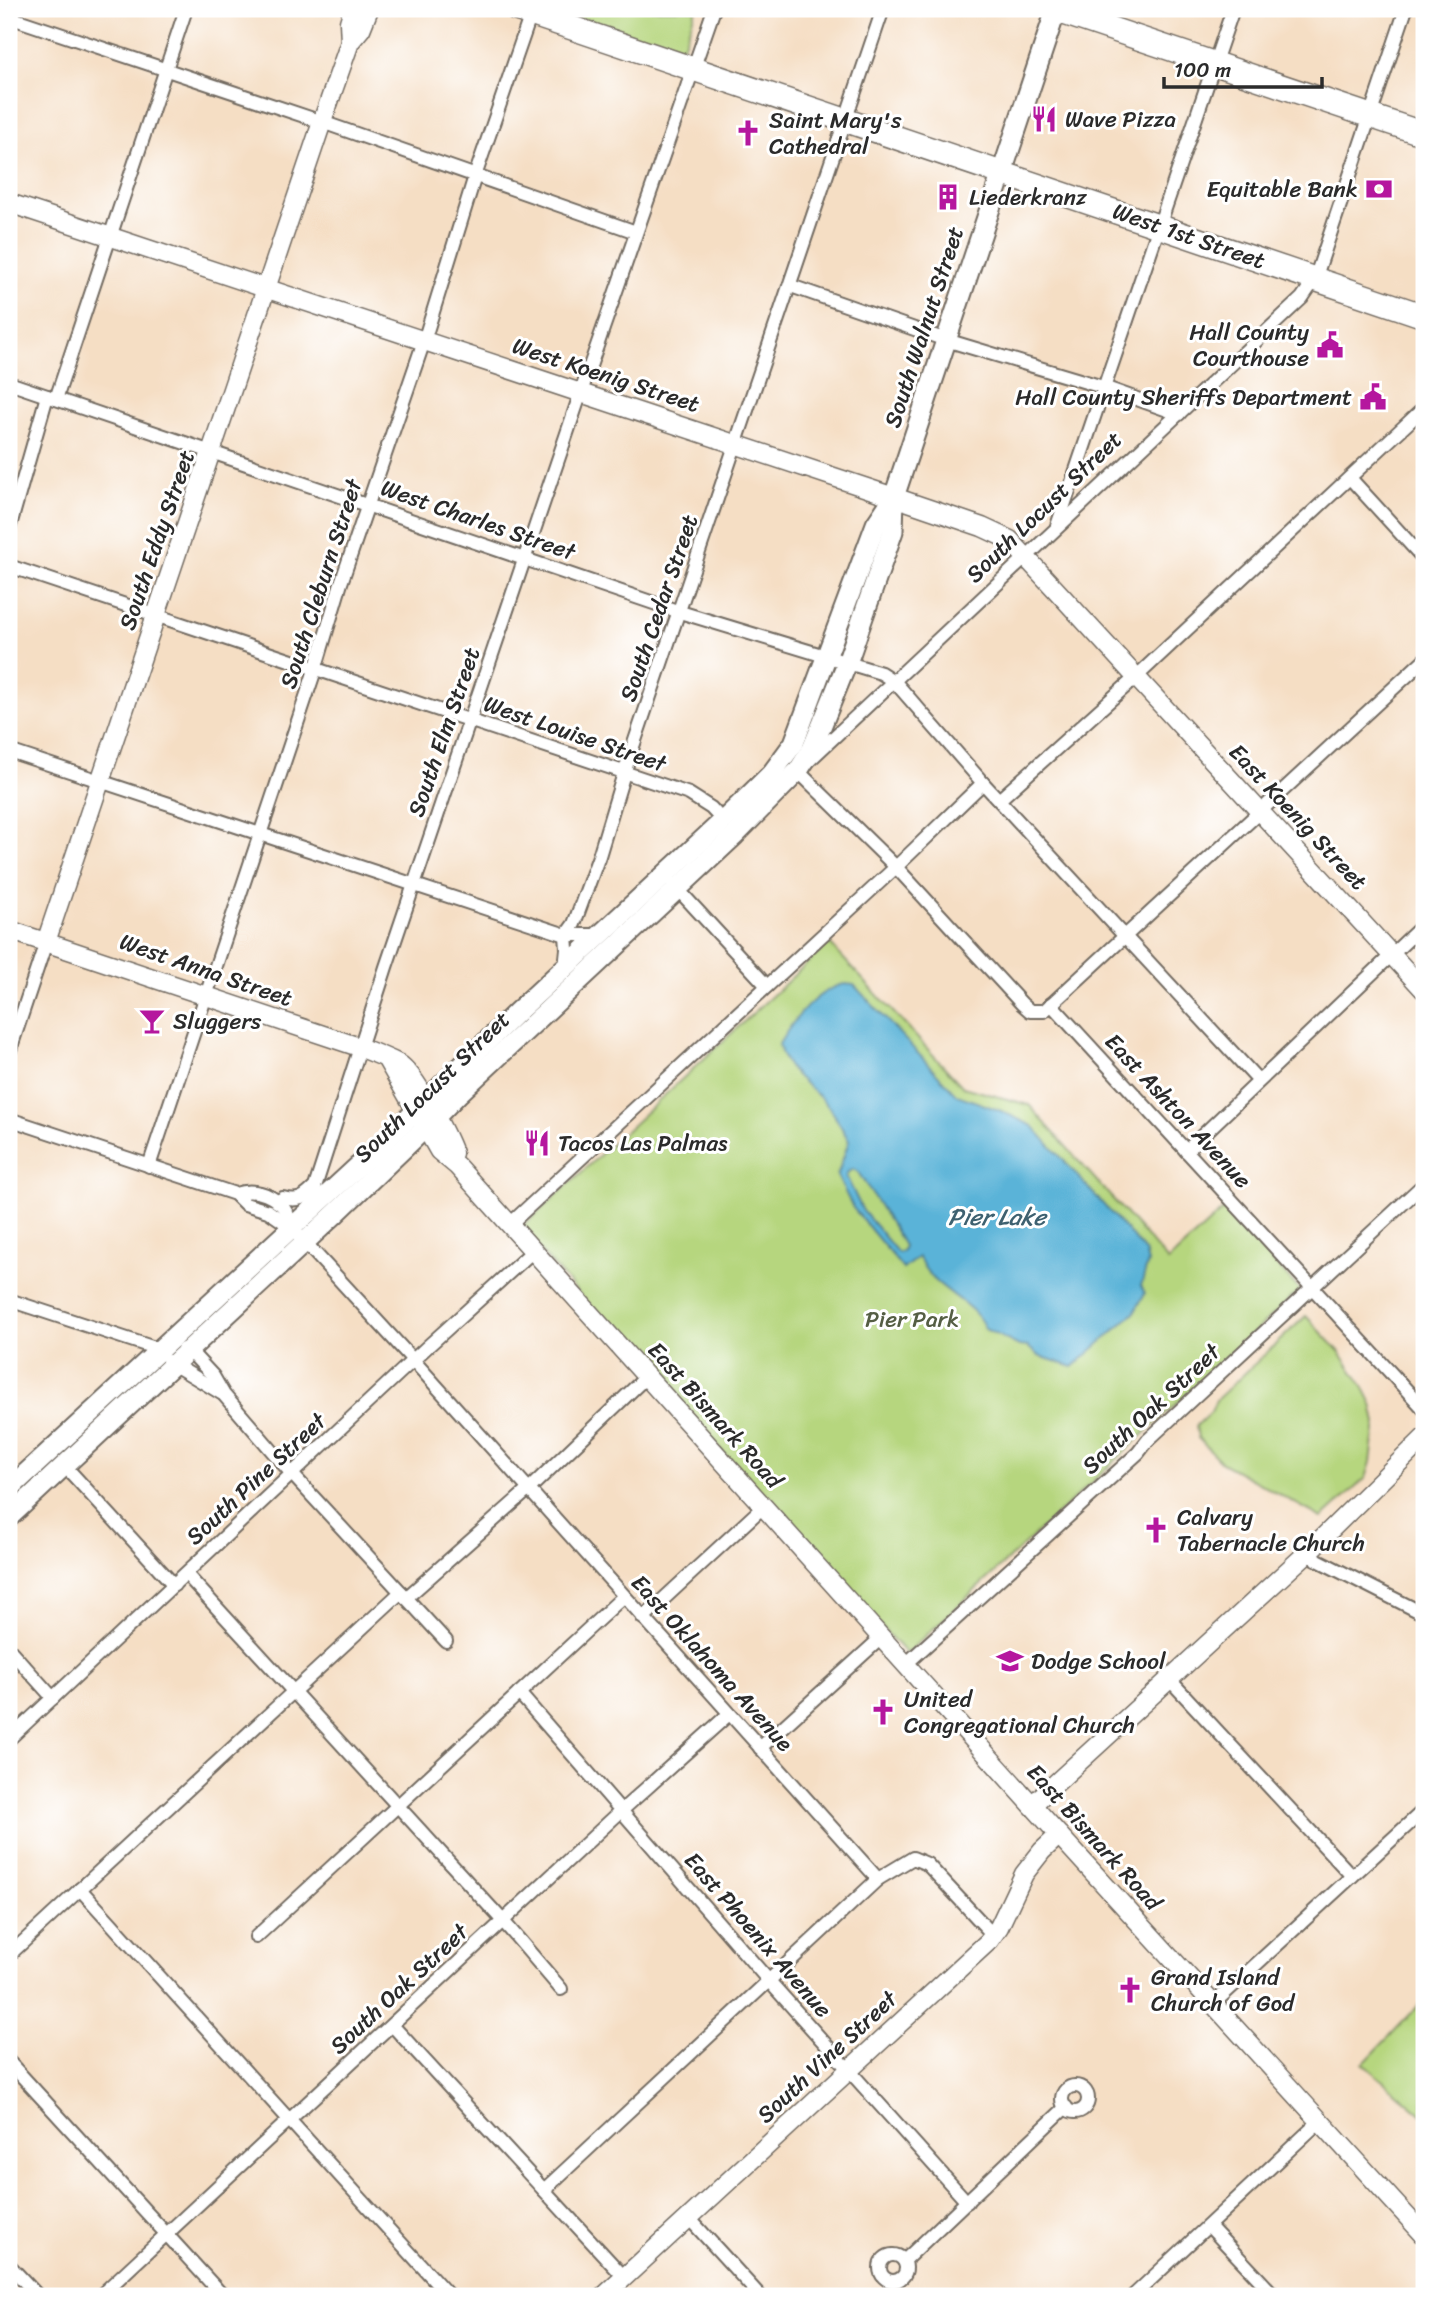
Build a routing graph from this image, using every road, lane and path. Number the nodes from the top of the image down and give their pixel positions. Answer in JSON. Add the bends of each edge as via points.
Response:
{"nodes":[{"id":1,"x":186,"y":9,"type":"edge"},
{"id":2,"x":352,"y":9,"type":"edge"},
{"id":3,"x":369,"y":9,"type":"edge"},
{"id":4,"x":714,"y":9,"type":"edge"},
{"id":5,"x":883,"y":9,"type":"edge"},
{"id":6,"x":1055,"y":9,"type":"edge"},
{"id":7,"x":1233,"y":9,"type":"edge"},
{"id":8,"x":1406,"y":9,"type":"edge"},
{"id":9,"x":527,"y":10,"type":"edge"},
{"id":10,"x":10,"y":16,"type":"edge"},
{"id":11,"x":350,"y":43,"type":"junction"},
{"id":12,"x":1215,"y":63,"type":"junction"},
{"id":13,"x":166,"y":69,"type":"junction"},
{"id":14,"x":694,"y":69,"type":"junction"},
{"id":15,"x":1371,"y":116,"type":"junction"},
{"id":16,"x":322,"y":122,"type":"junction"},
{"id":17,"x":847,"y":122,"type":"junction"},
{"id":18,"x":1424,"y":134,"type":"edge"},
{"id":19,"x":1002,"y":173,"type":"junction"},
{"id":20,"x":475,"y":176,"type":"junction"},
{"id":21,"x":9,"y":202,"type":"edge"},
{"id":22,"x":1160,"y":226,"type":"junction"},
{"id":23,"x":636,"y":232,"type":"junction"},
{"id":24,"x":110,"y":237,"type":"junction"},
{"id":25,"x":1315,"y":279,"type":"junction"},
{"id":26,"x":791,"y":286,"type":"junction"},
{"id":27,"x":266,"y":290,"type":"junction"},
{"id":28,"x":1424,"y":316,"type":"edge"},
{"id":29,"x":946,"y":340,"type":"junction"},
{"id":30,"x":424,"y":341,"type":"junction"},
{"id":31,"x":9,"y":383,"type":"edge"},
{"id":32,"x":1106,"y":388,"type":"junction"},
{"id":33,"x":581,"y":392,"type":"junction"},
{"id":34,"x":51,"y":397,"type":"junction"},
{"id":35,"x":1424,"y":408,"type":"edge"},
{"id":36,"x":1179,"y":414,"type":"junction"},
{"id":37,"x":737,"y":444,"type":"junction"},
{"id":38,"x":213,"y":452,"type":"junction"},
{"id":39,"x":1350,"y":478,"type":"junction"},
{"id":40,"x":894,"y":497,"type":"junction"},
{"id":41,"x":369,"y":504,"type":"junction"},
{"id":42,"x":9,"y":529,"type":"edge"},
{"id":43,"x":1055,"y":530,"type":"junction"},
{"id":44,"x":1027,"y":557,"type":"junction"},
{"id":45,"x":526,"y":558,"type":"junction"},
{"id":46,"x":1424,"y":559,"type":"edge"},
{"id":47,"x":9,"y":566,"type":"edge"},
{"id":48,"x":680,"y":612,"type":"junction"},
{"id":49,"x":157,"y":617,"type":"junction"},
{"id":50,"x":826,"y":657,"type":"junction"},
{"id":51,"x":1424,"y":660,"type":"edge"},
{"id":52,"x":847,"y":663,"type":"junction"},
{"id":53,"x":315,"y":670,"type":"junction"},
{"id":54,"x":1136,"y":677,"type":"junction"},
{"id":55,"x":895,"y":682,"type":"junction"},
{"id":56,"x":470,"y":721,"type":"junction"},
{"id":57,"x":9,"y":751,"type":"edge"},
{"id":58,"x":798,"y":771,"type":"junction"},
{"id":59,"x":624,"y":773,"type":"junction"},
{"id":60,"x":101,"y":781,"type":"junction"},
{"id":61,"x":983,"y":783,"type":"junction"},
{"id":62,"x":999,"y":800,"type":"junction"},
{"id":63,"x":1260,"y":812,"type":"junction"},
{"id":64,"x":723,"y":821,"type":"junction"},
{"id":65,"x":260,"y":833,"type":"junction"},
{"id":66,"x":896,"y":867,"type":"junction"},
{"id":67,"x":671,"y":882,"type":"junction"},
{"id":68,"x":414,"y":884,"type":"junction"},
{"id":69,"x":1424,"y":924,"type":"edge"},
{"id":70,"x":9,"y":930,"type":"edge"},
{"id":71,"x":566,"y":935,"type":"junction"},
{"id":72,"x":601,"y":935,"type":"junction"},
{"id":73,"x":1125,"y":937,"type":"junction"},
{"id":74,"x":46,"y":942,"type":"junction"},
{"id":75,"x":1391,"y":955,"type":"junction"},
{"id":76,"x":565,"y":968,"type":"junction"},
{"id":77,"x":767,"y":986,"type":"junction"},
{"id":78,"x":1424,"y":990,"type":"edge"},
{"id":79,"x":204,"y":996,"type":"junction"},
{"id":80,"x":1051,"y":1004,"type":"junction"},
{"id":81,"x":359,"y":1047,"type":"junction"},
{"id":82,"x":9,"y":1053,"type":"edge"},
{"id":83,"x":1258,"y":1080,"type":"junction"},
{"id":84,"x":421,"y":1104,"type":"junction"},
{"id":85,"x":9,"y":1119,"type":"edge"},
{"id":86,"x":430,"y":1123,"type":"junction"},
{"id":87,"x":1186,"y":1151,"type":"junction"},
{"id":88,"x":149,"y":1166,"type":"junction"},
{"id":89,"x":457,"y":1166,"type":"joint"},
{"id":90,"x":1424,"y":1184,"type":"edge"},
{"id":91,"x":235,"y":1194,"type":"junction"},
{"id":92,"x":277,"y":1202,"type":"junction"},
{"id":93,"x":509,"y":1225,"type":"junction"},
{"id":94,"x":298,"y":1234,"type":"junction"},
{"id":95,"x":533,"y":1251,"type":"junction"},
{"id":96,"x":1312,"y":1288,"type":"junction"},
{"id":97,"x":9,"y":1300,"type":"edge"},
{"id":98,"x":188,"y":1349,"type":"junction"},
{"id":99,"x":165,"y":1357,"type":"junction"},
{"id":100,"x":413,"y":1360,"type":"junction"},
{"id":101,"x":647,"y":1376,"type":"junction"},
{"id":102,"x":224,"y":1395,"type":"junction"},
{"id":103,"x":1424,"y":1409,"type":"edge"},
{"id":104,"x":1424,"y":1438,"type":"edge"},
{"id":105,"x":64,"y":1465,"type":"junction"},
{"id":106,"x":292,"y":1474,"type":"junction"},
{"id":107,"x":9,"y":1489,"type":"edge"},
{"id":108,"x":528,"y":1490,"type":"junction"},
{"id":109,"x":764,"y":1506,"type":"junction"},
{"id":110,"x":9,"y":1517,"type":"edge"},
{"id":111,"x":1306,"y":1554,"type":"junction"},
{"id":112,"x":186,"y":1573,"type":"junction"},
{"id":113,"x":174,"y":1585,"type":"junction"},
{"id":114,"x":403,"y":1595,"type":"junction"},
{"id":115,"x":624,"y":1597,"type":"junction"},
{"id":116,"x":1424,"y":1615,"type":"edge"},
{"id":117,"x":643,"y":1618,"type":"junction"},
{"id":118,"x":882,"y":1637,"type":"junction"},
{"id":119,"x":446,"y":1642,"type":"dead end"},
{"id":120,"x":9,"y":1650,"type":"edge"},
{"id":121,"x":906,"y":1664,"type":"junction"},
{"id":122,"x":1169,"y":1679,"type":"junction"},
{"id":123,"x":294,"y":1692,"type":"junction"},
{"id":124,"x":519,"y":1693,"type":"junction"},
{"id":125,"x":53,"y":1698,"type":"junction"},
{"id":126,"x":729,"y":1714,"type":"junction"},
{"id":127,"x":9,"y":1739,"type":"edge"},
{"id":128,"x":760,"y":1748,"type":"junction"},
{"id":129,"x":1032,"y":1805,"type":"junction"},
{"id":130,"x":398,"y":1806,"type":"junction"},
{"id":131,"x":1424,"y":1810,"type":"edge"},
{"id":132,"x":621,"y":1811,"type":"junction"},
{"id":133,"x":1059,"y":1835,"type":"junction"},
{"id":134,"x":1352,"y":1876,"type":"junction"},
{"id":135,"x":878,"y":1879,"type":"junction"},
{"id":136,"x":80,"y":1889,"type":"junction"},
{"id":137,"x":503,"y":1921,"type":"junction"},
{"id":138,"x":993,"y":1935,"type":"junction"},
{"id":139,"x":256,"y":1937,"type":"dead end"},
{"id":140,"x":9,"y":1955,"type":"edge"},
{"id":141,"x":769,"y":1980,"type":"junction"},
{"id":142,"x":561,"y":1989,"type":"dead end"},
{"id":143,"x":1213,"y":2004,"type":"junction"},
{"id":144,"x":392,"y":2025,"type":"junction"},
{"id":145,"x":9,"y":2062,"type":"edge"},
{"id":146,"x":849,"y":2070,"type":"junction"},
{"id":147,"x":1066,"y":2107,"type":"dead end"},
{"id":148,"x":289,"y":2120,"type":"junction"},
{"id":149,"x":1320,"y":2121,"type":"junction"},
{"id":150,"x":544,"y":2190,"type":"junction"},
{"id":151,"x":967,"y":2202,"type":"junction"},
{"id":152,"x":688,"y":2217,"type":"junction"},
{"id":153,"x":1209,"y":2226,"type":"junction"},
{"id":154,"x":167,"y":2234,"type":"junction"},
{"id":155,"x":1424,"y":2235,"type":"edge"},
{"id":156,"x":904,"y":2261,"type":"dead end"},
{"id":157,"x":9,"y":2265,"type":"edge"},
{"id":158,"x":624,"y":2277,"type":"junction"},
{"id":159,"x":38,"y":2296,"type":"edge"},
{"id":160,"x":100,"y":2296,"type":"edge"},
{"id":161,"x":223,"y":2296,"type":"edge"},
{"id":162,"x":449,"y":2296,"type":"edge"},
{"id":163,"x":604,"y":2296,"type":"edge"},
{"id":164,"x":760,"y":2296,"type":"edge"},
{"id":165,"x":1133,"y":2296,"type":"edge"},
{"id":166,"x":1275,"y":2296,"type":"edge"}],
"edges":[{"from":1,"to":13,"type":"street"},
{"from":2,"to":11,"type":"street","name":"South Eddy Street"},
{"from":3,"to":11,"type":"street","name":"South Eddy Street"},
{"from":4,"to":14,"type":"street"},
{"from":5,"to":17,"type":"street"},
{"from":6,"to":12,"type":"highway"},
{"from":6,"to":19,"type":"main road","name":"South Walnut Street"},
{"from":7,"to":12,"type":"street"},
{"from":8,"to":15,"type":"street","name":"South Locust Street"},
{"from":9,"to":14,"type":"highway","name":"West 1st Street"},
{"from":9,"to":20,"type":"street","name":"South Cleburn Street"},
{"from":10,"to":13,"type":"street"},
{"from":11,"to":16,"type":"street","name":"South Eddy Street"},
{"from":12,"to":15,"type":"highway"},
{"from":12,"to":22,"type":"street"},
{"from":13,"to":16,"type":"street"},
{"from":13,"to":24,"type":"street"},
{"from":14,"to":17,"type":"highway","name":"West 1st Street"},
{"from":14,"to":23,"type":"street"},
{"from":15,"to":18,"type":"highway"},
{"from":15,"to":25,"type":"street","name":"South Locust Street"},
{"from":16,"to":20,"type":"street"},
{"from":16,"to":27,"type":"street","name":"South Eddy Street"},
{"from":17,"to":19,"type":"highway","name":"West 1st Street"},
{"from":17,"to":26,"type":"street"},
{"from":19,"to":22,"type":"highway","name":"West 1st Street"},
{"from":19,"to":29,"type":"main road","name":"South Walnut Street"},
{"from":20,"to":23,"type":"street"},
{"from":20,"to":30,"type":"street","name":"South Cleburn Street"},
{"from":21,"to":24,"type":"street","name":"West Koenig Street"},
{"from":22,"to":25,"type":"highway","name":"West 1st Street"},
{"from":22,"to":32,"type":"street"},
{"from":23,"to":33,"type":"street","name":"South Elm Street"},
{"from":24,"to":27,"type":"street","name":"West Koenig Street"},
{"from":24,"to":34,"type":"street"},
{"from":25,"to":28,"type":"highway","name":"West 1st Street"},
{"from":25,"to":36,"type":"street","name":"South Locust Street","via":[[1294,306]]},
{"from":26,"to":29,"type":"street"},
{"from":26,"to":37,"type":"street","name":"South Cedar Street"},
{"from":27,"to":30,"type":"street","name":"West Koenig Street"},
{"from":27,"to":38,"type":"street","name":"South Eddy Street"},
{"from":29,"to":32,"type":"street"},
{"from":29,"to":40,"type":"main road","name":"South Walnut Street"},
{"from":30,"to":33,"type":"street","name":"West Koenig Street"},
{"from":30,"to":41,"type":"street","name":"South Cleburn Street"},
{"from":31,"to":34,"type":"street","name":"West Charles Street"},
{"from":32,"to":36,"type":"street"},
{"from":32,"to":43,"type":"street"},
{"from":33,"to":37,"type":"street","name":"West Koenig Street"},
{"from":33,"to":45,"type":"street","name":"South Elm Street"},
{"from":34,"to":38,"type":"street","name":"West Charles Street"},
{"from":34,"to":42,"type":"street"},
{"from":35,"to":39,"type":"street"},
{"from":36,"to":43,"type":"street","name":"South Locust Street"},
{"from":37,"to":40,"type":"street","name":"West Koenig Street"},
{"from":37,"to":48,"type":"street","name":"South Cedar Street"},
{"from":38,"to":41,"type":"street","name":"West Charles Street"},
{"from":38,"to":49,"type":"street","name":"South Eddy Street"},
{"from":39,"to":46,"type":"street"},
{"from":39,"to":54,"type":"street"},
{"from":40,"to":44,"type":"street","name":"West Koenig Street","via":[[982,527],[1010,540]]},
{"from":40,"to":50,"type":"main road","name":"South Walnut Street","via":[[876,524]]},
{"from":40,"to":52,"type":"main road","name":"South Walnut Street","via":[[893,531]]},
{"from":41,"to":45,"type":"street","name":"West Charles Street"},
{"from":41,"to":53,"type":"street","name":"South Cleburn Street"},
{"from":43,"to":44,"type":"street","name":"South Locust Street"},
{"from":44,"to":54,"type":"street","name":"West Koenig Street"},
{"from":44,"to":55,"type":"street","name":"South Locust Street"},
{"from":45,"to":48,"type":"street","name":"West Charles Street"},
{"from":45,"to":56,"type":"street","name":"South Elm Street"},
{"from":47,"to":49,"type":"street","name":"West Louise Street"},
{"from":48,"to":50,"type":"street","name":"West Charles Street"},
{"from":48,"to":59,"type":"street","name":"South Cedar Street"},
{"from":49,"to":53,"type":"street","name":"West Louise Street"},
{"from":49,"to":60,"type":"street","name":"South Eddy Street"},
{"from":50,"to":52,"type":"street","name":"West Charles Street"},
{"from":50,"to":64,"type":"main road","name":"South Locust Street","via":[[794,743],[772,774]]},
{"from":51,"to":63,"type":"street"},
{"from":52,"to":55,"type":"street","name":"West Charles Street"},
{"from":52,"to":58,"type":"main road","name":"South Locust Street","via":[[812,749]]},
{"from":53,"to":56,"type":"street","name":"West Louise Street"},
{"from":53,"to":65,"type":"street","name":"South Cleburn Street"},
{"from":54,"to":62,"type":"street"},
{"from":54,"to":63,"type":"street","name":"East Koenig Street"},
{"from":55,"to":58,"type":"street","name":"South Locust Street"},
{"from":55,"to":61,"type":"street"},
{"from":56,"to":59,"type":"street","name":"West Louise Street"},
{"from":56,"to":68,"type":"street","name":"South Elm Street"},
{"from":57,"to":60,"type":"street"},
{"from":58,"to":66,"type":"street"},
{"from":58,"to":67,"type":"main road","name":"South Locust Street"},
{"from":59,"to":64,"type":"street","name":"West Louise Street","via":[[689,794]]},
{"from":59,"to":71,"type":"street","name":"South Cedar Street","via":[[575,924]]},
{"from":60,"to":65,"type":"street"},
{"from":60,"to":74,"type":"street","name":"South Eddy Street"},
{"from":61,"to":62,"type":"street"},
{"from":61,"to":66,"type":"street"},
{"from":62,"to":73,"type":"street"},
{"from":63,"to":73,"type":"street"},
{"from":63,"to":75,"type":"street","name":"East Koenig Street"},
{"from":64,"to":67,"type":"main road","name":"South Locust Street"},
{"from":65,"to":68,"type":"street"},
{"from":65,"to":79,"type":"street","name":"South Cleburn Street"},
{"from":66,"to":77,"type":"street"},
{"from":66,"to":80,"type":"street","via":[[1030,1012],[1044,1011]]},
{"from":67,"to":72,"type":"main road","name":"South Locust Street"},
{"from":67,"to":77,"type":"street"},
{"from":67,"to":86,"type":"main road","name":"South Locust Street"},
{"from":68,"to":71,"type":"street"},
{"from":68,"to":81,"type":"street","name":"South Elm Street"},
{"from":69,"to":75,"type":"street"},
{"from":70,"to":74,"type":"street","name":"West Anna Street"},
{"from":71,"to":72,"type":"street"},
{"from":71,"to":76,"type":"street","name":"South Cedar Street"},
{"from":72,"to":76,"type":"main road","name":"South Locust Street"},
{"from":73,"to":80,"type":"street"},
{"from":73,"to":83,"type":"street"},
{"from":74,"to":79,"type":"street","name":"West Anna Street"},
{"from":74,"to":82,"type":"street","name":"South Eddy Street"},
{"from":75,"to":78,"type":"street","name":"East Koenig Street"},
{"from":75,"to":83,"type":"street"},
{"from":76,"to":84,"type":"main road","name":"South Locust Street"},
{"from":77,"to":93,"type":"street"},
{"from":79,"to":81,"type":"street","name":"West Anna Street"},
{"from":79,"to":88,"type":"street","name":"South Cleburn Street"},
{"from":80,"to":87,"type":"street","name":"East Ashton Avenue"},
{"from":81,"to":84,"type":"street","name":"West Anna Street","via":[[408,1071]]},
{"from":81,"to":92,"type":"street","name":"South Elm Street","via":[[315,1187],[303,1198]]},
{"from":83,"to":87,"type":"street"},
{"from":84,"to":86,"type":"street","name":"West Anna Street"},
{"from":84,"to":94,"type":"main road","name":"South Locust Street"},
{"from":85,"to":88,"type":"street"},
{"from":86,"to":89,"type":"street","name":"West Anna Street","via":[[439,1150]]},
{"from":86,"to":94,"type":"main road","name":"South Locust Street"},
{"from":87,"to":96,"type":"street","name":"East Ashton Avenue"},
{"from":88,"to":91,"type":"street"},
{"from":89,"to":93,"type":"street","name":"East Bismark Road"},
{"from":90,"to":96,"type":"street","name":"South Oak Street"},
{"from":91,"to":92,"type":"street","via":[[248,1190]]},
{"from":91,"to":94,"type":"street","via":[[246,1204],[268,1210]]},
{"from":92,"to":94,"type":"street","via":[[290,1215]]},
{"from":93,"to":95,"type":"street","name":"East Bismark Road"},
{"from":94,"to":98,"type":"main road","name":"South Locust Street"},
{"from":94,"to":99,"type":"main road","name":"South Locust Street"},
{"from":94,"to":100,"type":"street","name":"East Oklahoma Avenue"},
{"from":95,"to":100,"type":"street","name":"South Pine Street"},
{"from":95,"to":101,"type":"street","name":"East Bismark Road"},
{"from":96,"to":103,"type":"street","name":"East Ashton Avenue"},
{"from":96,"to":121,"type":"street","name":"South Oak Street"},
{"from":97,"to":99,"type":"street","via":[[77,1321]]},
{"from":98,"to":99,"type":"main road","name":"South Locust Street"},
{"from":98,"to":102,"type":"street"},
{"from":99,"to":102,"type":"street"},
{"from":99,"to":105,"type":"main road","name":"South Locust Street"},
{"from":99,"to":107,"type":"main road","name":"South Locust Street"},
{"from":100,"to":106,"type":"street","name":"South Pine Street"},
{"from":100,"to":108,"type":"street","name":"East Oklahoma Avenue"},
{"from":101,"to":108,"type":"street"},
{"from":101,"to":109,"type":"street","name":"East Bismark Road"},
{"from":102,"to":106,"type":"street"},
{"from":104,"to":111,"type":"street"},
{"from":105,"to":110,"type":"main road","name":"South Locust Street"},
{"from":105,"to":113,"type":"street"},
{"from":106,"to":112,"type":"street","name":"South Pine Street"},
{"from":106,"to":114,"type":"street"},
{"from":108,"to":114,"type":"street"},
{"from":108,"to":115,"type":"street","name":"East Oklahoma Avenue"},
{"from":109,"to":117,"type":"street"},
{"from":109,"to":118,"type":"street","name":"East Bismark Road"},
{"from":111,"to":116,"type":"street"},
{"from":111,"to":122,"type":"street"},
{"from":112,"to":113,"type":"street","name":"South Pine Street"},
{"from":112,"to":123,"type":"street"},
{"from":113,"to":125,"type":"street","name":"South Pine Street"},
{"from":114,"to":119,"type":"street"},
{"from":114,"to":123,"type":"street"},
{"from":115,"to":117,"type":"street","name":"East Oklahoma Avenue"},
{"from":115,"to":124,"type":"street"},
{"from":117,"to":126,"type":"street","name":"East Oklahoma Avenue"},
{"from":118,"to":121,"type":"street","name":"East Bismark Road"},
{"from":118,"to":128,"type":"street"},
{"from":120,"to":125,"type":"street"},
{"from":121,"to":129,"type":"street","name":"East Bismark Road"},
{"from":122,"to":129,"type":"street"},
{"from":122,"to":134,"type":"street"},
{"from":123,"to":130,"type":"street"},
{"from":123,"to":136,"type":"street"},
{"from":124,"to":130,"type":"street"},
{"from":124,"to":132,"type":"street","name":"East Phoenix Avenue"},
{"from":125,"to":127,"type":"street","name":"South Pine Street"},
{"from":126,"to":128,"type":"street","name":"East Oklahoma Avenue"},
{"from":126,"to":132,"type":"street","name":"South Oak Street"},
{"from":128,"to":135,"type":"street","name":"East Oklahoma Avenue"},
{"from":129,"to":133,"type":"street","name":"East Bismark Road"},
{"from":130,"to":137,"type":"street"},
{"from":130,"to":139,"type":"street"},
{"from":131,"to":134,"type":"street"},
{"from":132,"to":137,"type":"street","name":"South Oak Street"},
{"from":132,"to":141,"type":"street","name":"East Phoenix Avenue"},
{"from":133,"to":138,"type":"street","name":"South Vine Street","via":[[1024,1874]]},
{"from":133,"to":143,"type":"street","name":"East Bismark Road"},
{"from":134,"to":143,"type":"street"},
{"from":135,"to":138,"type":"street","via":[[913,1858],[927,1864]]},
{"from":135,"to":141,"type":"street"},
{"from":136,"to":140,"type":"street"},
{"from":136,"to":148,"type":"street"},
{"from":137,"to":142,"type":"street"},
{"from":137,"to":144,"type":"street","name":"South Oak Street"},
{"from":138,"to":146,"type":"street","name":"South Vine Street"},
{"from":141,"to":146,"type":"street","name":"East Phoenix Avenue"},
{"from":141,"to":150,"type":"street"},
{"from":143,"to":149,"type":"street","name":"East Bismark Road"},
{"from":144,"to":148,"type":"street","name":"South Oak Street"},
{"from":144,"to":150,"type":"street"},
{"from":145,"to":154,"type":"street"},
{"from":146,"to":151,"type":"street","name":"East Phoenix Avenue"},
{"from":146,"to":152,"type":"street","name":"South Vine Street"},
{"from":147,"to":151,"type":"street"},
{"from":148,"to":154,"type":"street","name":"South Oak Street"},
{"from":148,"to":162,"type":"street"},
{"from":149,"to":153,"type":"street"},
{"from":149,"to":155,"type":"street","name":"East Bismark Road"},
{"from":150,"to":158,"type":"street"},
{"from":151,"to":156,"type":"street"},
{"from":152,"to":158,"type":"street","name":"South Vine Street"},
{"from":152,"to":164,"type":"street"},
{"from":153,"to":165,"type":"street"},
{"from":153,"to":166,"type":"street"},
{"from":154,"to":160,"type":"street","name":"South Oak Street"},
{"from":154,"to":161,"type":"street"},
{"from":157,"to":159,"type":"street"},
{"from":158,"to":163,"type":"street","name":"South Vine Street"}]}
